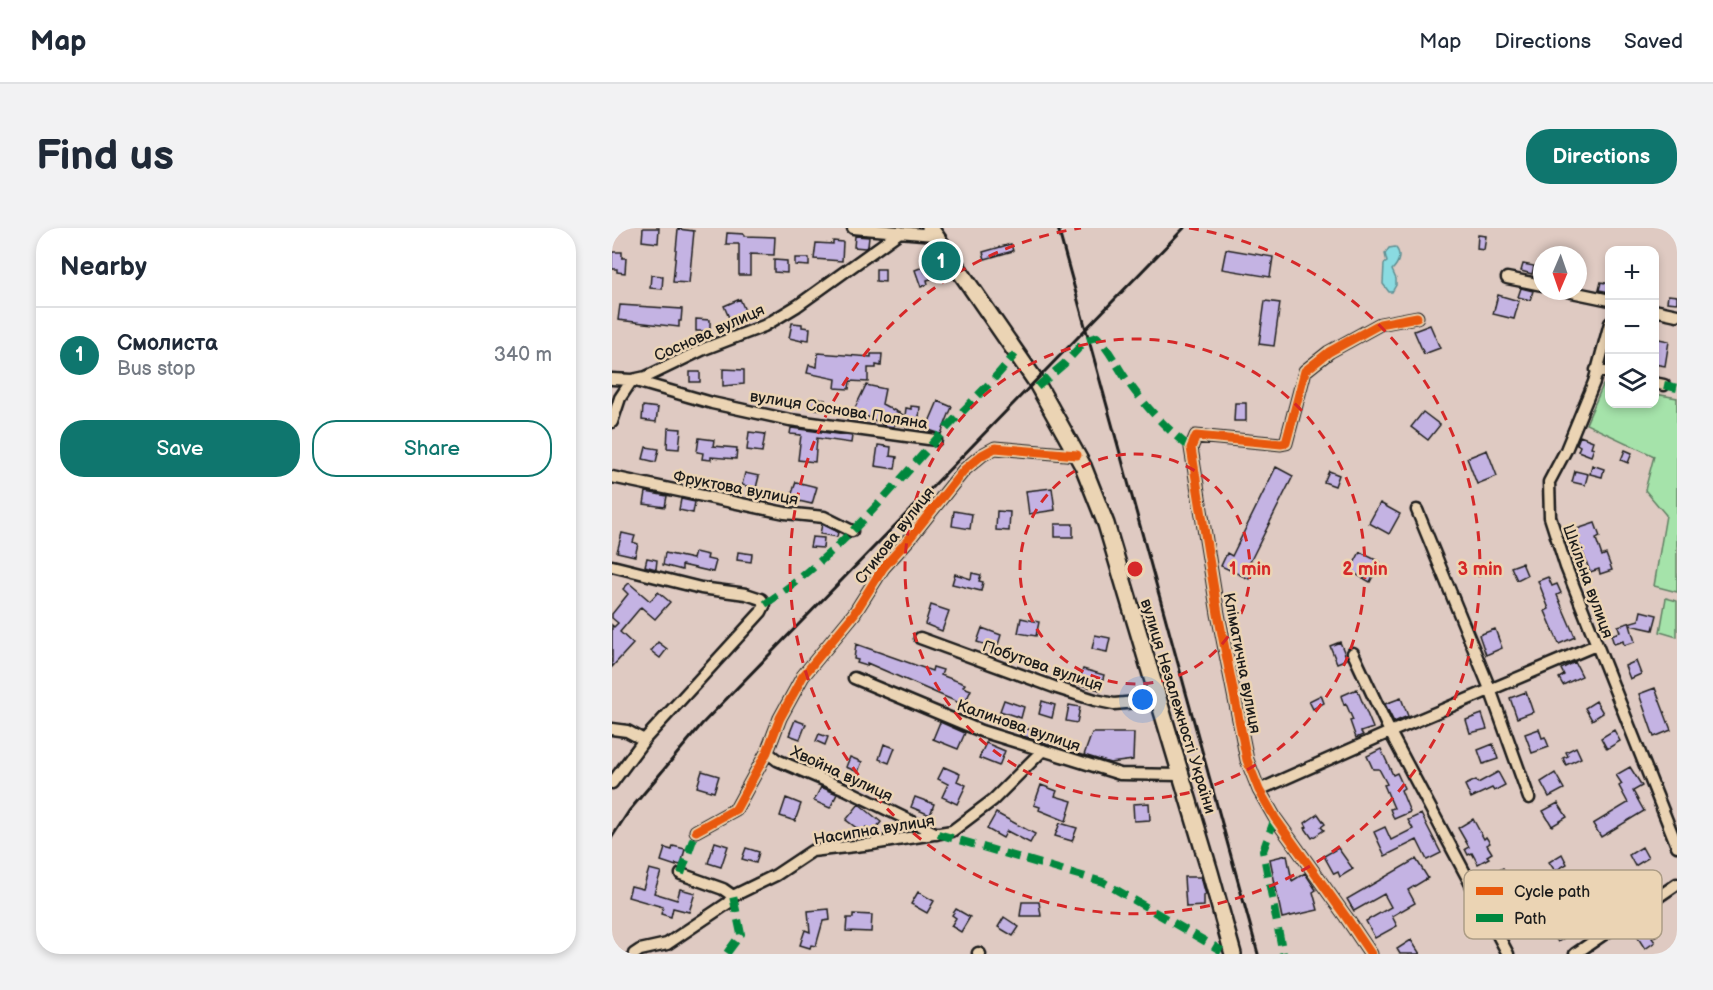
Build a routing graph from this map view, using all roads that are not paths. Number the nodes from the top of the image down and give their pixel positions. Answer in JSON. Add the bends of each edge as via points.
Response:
{"nodes":[{"id":1,"x":853,"y":228,"type":"edge"},
{"id":2,"x":932,"y":231,"type":"edge"},
{"id":3,"x":900,"y":232,"type":"junction"},
{"id":4,"x":1507,"y":278,"type":"dead end"},
{"id":5,"x":1533,"y":283,"type":"edge"},
{"id":6,"x":1587,"y":295,"type":"edge"},
{"id":7,"x":1605,"y":299,"type":"edge"},
{"id":8,"x":1659,"y":311,"type":"edge"},
{"id":9,"x":1677,"y":315,"type":"edge"},
{"id":10,"x":1417,"y":316,"type":"dead end"},
{"id":11,"x":1605,"y":340,"type":"edge"},
{"id":12,"x":1596,"y":370,"type":"junction"},
{"id":13,"x":1605,"y":372,"type":"edge"},
{"id":14,"x":612,"y":380,"type":"edge"},
{"id":15,"x":632,"y":380,"type":"junction"},
{"id":16,"x":612,"y":422,"type":"edge"},
{"id":17,"x":936,"y":440,"type":"dead end"},
{"id":18,"x":1077,"y":454,"type":"junction"},
{"id":19,"x":612,"y":477,"type":"edge"},
{"id":20,"x":1418,"y":510,"type":"dead end"},
{"id":21,"x":852,"y":531,"type":"dead end"},
{"id":22,"x":612,"y":566,"type":"edge"},
{"id":23,"x":920,"y":638,"type":"dead end"},
{"id":24,"x":1596,"y":645,"type":"junction"},
{"id":25,"x":1353,"y":653,"type":"dead end"},
{"id":26,"x":854,"y":678,"type":"dead end"},
{"id":27,"x":1490,"y":689,"type":"junction"},
{"id":28,"x":1159,"y":700,"type":"junction"},
{"id":29,"x":612,"y":729,"type":"edge"},
{"id":30,"x":1390,"y":732,"type":"junction"},
{"id":31,"x":644,"y":740,"type":"junction"},
{"id":32,"x":1043,"y":750,"type":"junction"},
{"id":33,"x":767,"y":752,"type":"junction"},
{"id":34,"x":1181,"y":775,"type":"junction"},
{"id":35,"x":612,"y":783,"type":"edge"},
{"id":36,"x":1259,"y":790,"type":"junction"},
{"id":37,"x":1529,"y":798,"type":"dead end"},
{"id":38,"x":696,"y":831,"type":"dead end"},
{"id":39,"x":938,"y":834,"type":"junction"},
{"id":40,"x":1677,"y":846,"type":"edge"},
{"id":41,"x":1464,"y":871,"type":"edge"},
{"id":42,"x":681,"y":874,"type":"dead end"},
{"id":43,"x":1677,"y":884,"type":"edge"},
{"id":44,"x":1662,"y":894,"type":"edge"},
{"id":45,"x":733,"y":896,"type":"junction"},
{"id":46,"x":1500,"y":939,"type":"edge"},
{"id":47,"x":1597,"y":939,"type":"edge"},
{"id":48,"x":634,"y":954,"type":"edge"},
{"id":49,"x":1233,"y":954,"type":"edge"},
{"id":50,"x":1371,"y":954,"type":"edge"},
{"id":51,"x":1508,"y":954,"type":"edge"},
{"id":52,"x":1575,"y":954,"type":"edge"}],
"edges":[{"from":1,"to":3,"type":"street"},
{"from":2,"to":3,"type":"street"},
{"from":2,"to":18,"type":"main road","name":"вулиця Незалежності України","via":[[1035,380]]},
{"from":3,"to":15,"type":"street","name":"Соснова вулиця","via":[[764,326]]},
{"from":4,"to":5,"type":"street"},
{"from":6,"to":7,"type":"street"},
{"from":8,"to":9,"type":"street"},
{"from":10,"to":36,"type":"street","name":"Кліматична вулиця","via":[[1380,324],[1329,352],[1305,371],[1286,443],[1196,436],[1191,448],[1246,760]]},
{"from":11,"to":12,"type":"street","name":"Шкільна вулиця"},
{"from":12,"to":13,"type":"street"},
{"from":12,"to":24,"type":"street","name":"Шкільна вулиця","via":[[1566,450],[1549,482],[1548,498],[1566,567]]},
{"from":14,"to":15,"type":"street","name":"Соснова вулиця"},
{"from":15,"to":16,"type":"street","via":[[620,398]]},
{"from":15,"to":17,"type":"street","name":"вулиця Соснова Поляна","via":[[790,420]]},
{"from":18,"to":28,"type":"main road","name":"вулиця Незалежності України","via":[[1106,524]]},
{"from":18,"to":33,"type":"street","name":"Стикова вулиця","via":[[995,448],[964,470],[883,568],[854,614],[803,676]]},
{"from":19,"to":21,"type":"street","name":"Фруктова вулиця","via":[[824,518]]},
{"from":20,"to":27,"type":"street"},
{"from":22,"to":31,"type":"street","via":[[701,588],[746,594],[765,604]]},
{"from":23,"to":28,"type":"street","name":"Побутова вулиця","via":[[1095,700],[1114,704]]},
{"from":24,"to":27,"type":"street"},
{"from":24,"to":40,"type":"street","name":"Шкільна вулиця"},
{"from":25,"to":30,"type":"street"},
{"from":26,"to":32,"type":"street","name":"Калинова вулиця","via":[[981,731]]},
{"from":27,"to":30,"type":"street"},
{"from":27,"to":37,"type":"street"},
{"from":28,"to":34,"type":"main road","name":"вулиця Незалежності України"},
{"from":29,"to":31,"type":"street","via":[[627,730]]},
{"from":30,"to":36,"type":"street"},
{"from":30,"to":41,"type":"street"},
{"from":31,"to":35,"type":"street"},
{"from":32,"to":34,"type":"street","name":"Калинова вулиця","via":[[1120,774]]},
{"from":32,"to":39,"type":"street","name":"Насипна вулиця","via":[[993,800],[952,831]]},
{"from":33,"to":38,"type":"street","name":"Стикова вулиця","via":[[736,809]]},
{"from":33,"to":39,"type":"street","name":"Хвойна вулиця"},
{"from":34,"to":49,"type":"main road","name":"вулиця Незалежності України"},
{"from":36,"to":50,"type":"street","name":"Кліматична вулиця"},
{"from":39,"to":45,"type":"street","name":"Насипна вулиця","via":[[812,851]]},
{"from":42,"to":45,"type":"street"},
{"from":43,"to":44,"type":"street"},
{"from":45,"to":48,"type":"street","name":"Насипна вулиця","via":[[667,944]]},
{"from":46,"to":51,"type":"street"},
{"from":47,"to":52,"type":"street"}]}
